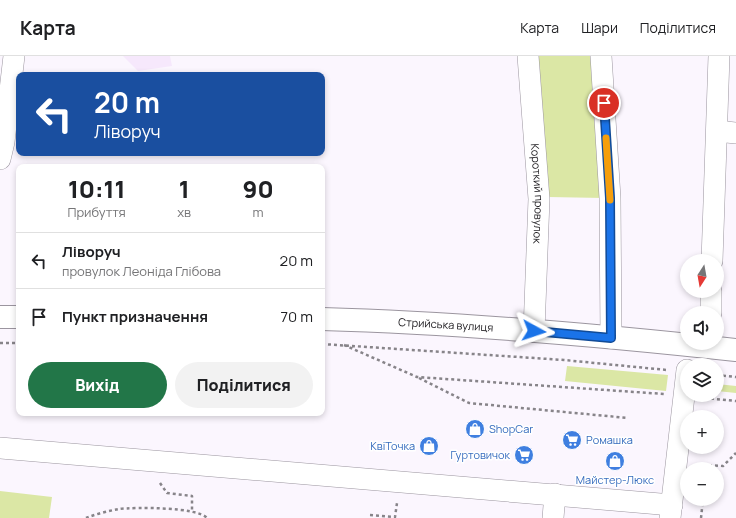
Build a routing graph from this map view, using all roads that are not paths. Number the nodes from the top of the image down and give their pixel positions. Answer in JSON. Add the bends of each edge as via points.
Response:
{"nodes":[{"id":1,"x":14,"y":56,"type":"edge"},
{"id":2,"x":528,"y":56,"type":"edge"},
{"id":3,"x":601,"y":56,"type":"edge"},
{"id":4,"x":719,"y":56,"type":"edge"},
{"id":5,"x":726,"y":132,"type":"edge"},
{"id":6,"x":8,"y":147,"type":"edge"},
{"id":7,"x":713,"y":254,"type":"edge"},
{"id":8,"x":0,"y":317,"type":"edge"},
{"id":9,"x":16,"y":317,"type":"edge"},
{"id":10,"x":325,"y":319,"type":"edge"},
{"id":11,"x":534,"y":331,"type":"junction"},
{"id":12,"x":611,"y":338,"type":"junction"},
{"id":13,"x":680,"y":348,"type":"edge"},
{"id":14,"x":724,"y":350,"type":"edge"},
{"id":15,"x":736,"y":350,"type":"edge"},
{"id":16,"x":683,"y":402,"type":"edge"},
{"id":17,"x":0,"y":448,"type":"edge"},
{"id":18,"x":555,"y":494,"type":"junction"},
{"id":19,"x":671,"y":512,"type":"edge"},
{"id":20,"x":552,"y":518,"type":"edge"}],
"edges":[{"from":1,"to":6,"type":"street"},
{"from":2,"to":11,"type":"street","name":"Короткий провулок","via":[[539,199]]},
{"from":3,"to":12,"type":"street","via":[[610,198]]},
{"from":4,"to":5,"type":"street"},
{"from":5,"to":7,"type":"street"},
{"from":8,"to":9,"type":"main road"},
{"from":10,"to":11,"type":"main road","name":"Стрийська вулиця","via":[[382,320]]},
{"from":11,"to":12,"type":"main road","name":"Стрийська вулиця"},
{"from":12,"to":13,"type":"main road","name":"Стрийська вулиця"},
{"from":14,"to":15,"type":"main road","name":"Стрийська вулиця"},
{"from":16,"to":19,"type":"street"},
{"from":17,"to":18,"type":"street"},
{"from":18,"to":19,"type":"street"},
{"from":18,"to":20,"type":"street"}]}
